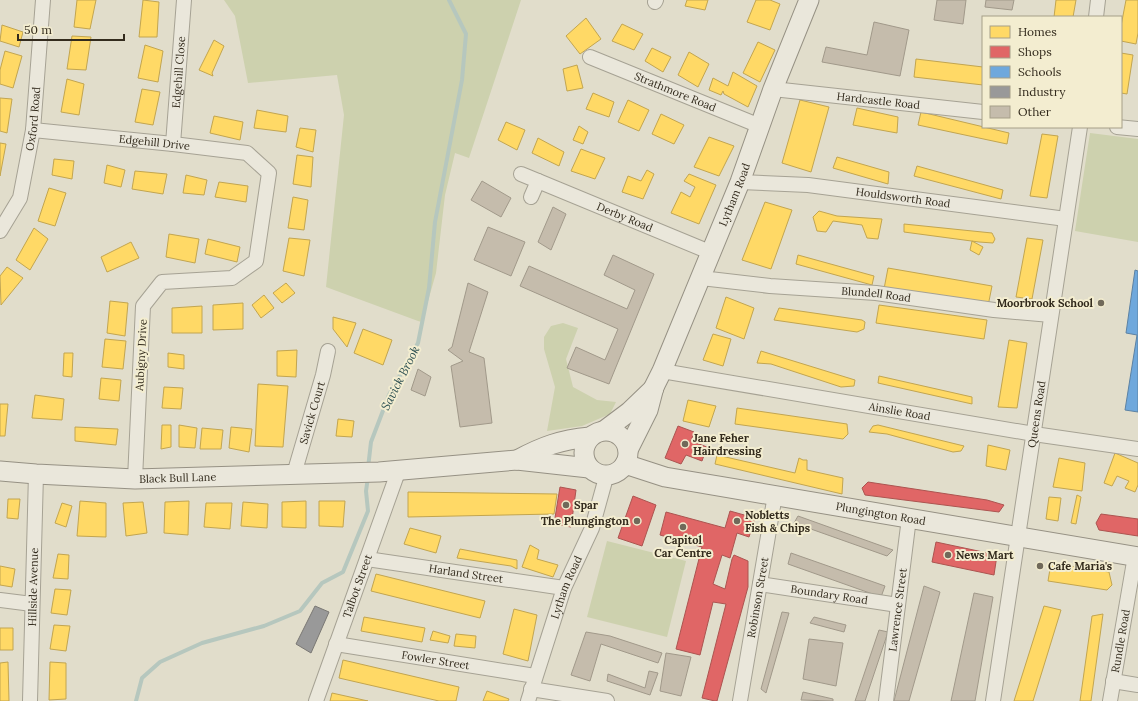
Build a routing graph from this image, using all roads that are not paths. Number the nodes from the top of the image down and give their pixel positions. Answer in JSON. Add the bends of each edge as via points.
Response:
{"nodes":[{"id":1,"x":43,"y":0,"type":"edge"},
{"id":2,"x":184,"y":0,"type":"edge"},
{"id":3,"x":809,"y":0,"type":"edge"},
{"id":4,"x":1098,"y":0,"type":"edge"},
{"id":5,"x":1096,"y":16,"type":"edge"},
{"id":6,"x":590,"y":57,"type":"dead end"},
{"id":7,"x":773,"y":89,"type":"junction"},
{"id":8,"x":982,"y":112,"type":"edge"},
{"id":9,"x":760,"y":126,"type":"junction"},
{"id":10,"x":1122,"y":127,"type":"edge"},
{"id":11,"x":1080,"y":128,"type":"edge"},
{"id":12,"x":1138,"y":129,"type":"edge"},
{"id":13,"x":33,"y":130,"type":"junction"},
{"id":14,"x":173,"y":144,"type":"junction"},
{"id":15,"x":269,"y":173,"type":"joint"},
{"id":16,"x":521,"y":174,"type":"dead end"},
{"id":17,"x":538,"y":181,"type":"junction"},
{"id":18,"x":740,"y":182,"type":"junction"},
{"id":19,"x":531,"y":197,"type":"dead end"},
{"id":20,"x":1066,"y":219,"type":"junction"},
{"id":21,"x":0,"y":231,"type":"edge"},
{"id":22,"x":712,"y":253,"type":"junction"},
{"id":23,"x":701,"y":278,"type":"junction"},
{"id":24,"x":1051,"y":315,"type":"junction"},
{"id":25,"x":328,"y":351,"type":"dead end"},
{"id":26,"x":658,"y":379,"type":"junction"},
{"id":27,"x":597,"y":433,"type":"junction"},
{"id":28,"x":1034,"y":434,"type":"junction"},
{"id":29,"x":1138,"y":449,"type":"edge"},
{"id":30,"x":627,"y":457,"type":"junction"},
{"id":31,"x":517,"y":460,"type":"junction"},
{"id":32,"x":0,"y":471,"type":"edge"},
{"id":33,"x":398,"y":472,"type":"junction"},
{"id":34,"x":596,"y":472,"type":"junction"},
{"id":35,"x":36,"y":474,"type":"junction"},
{"id":36,"x":294,"y":474,"type":"junction"},
{"id":37,"x":135,"y":479,"type":"junction"},
{"id":38,"x":775,"y":495,"type":"junction"},
{"id":39,"x":909,"y":518,"type":"junction"},
{"id":40,"x":1018,"y":536,"type":"junction"},
{"id":41,"x":1136,"y":557,"type":"edge"},
{"id":42,"x":367,"y":559,"type":"junction"},
{"id":43,"x":760,"y":584,"type":"junction"},
{"id":44,"x":564,"y":588,"type":"junction"},
{"id":45,"x":0,"y":600,"type":"edge"},
{"id":46,"x":32,"y":604,"type":"junction"},
{"id":47,"x":898,"y":605,"type":"junction"},
{"id":48,"x":336,"y":644,"type":"junction"},
{"id":49,"x":1113,"y":682,"type":"junction"},
{"id":50,"x":1138,"y":685,"type":"edge"},
{"id":51,"x":531,"y":689,"type":"edge"},
{"id":52,"x":743,"y":700,"type":"edge"},
{"id":53,"x":30,"y":701,"type":"edge"},
{"id":54,"x":316,"y":701,"type":"edge"},
{"id":55,"x":607,"y":701,"type":"edge"},
{"id":56,"x":886,"y":701,"type":"edge"},
{"id":57,"x":993,"y":701,"type":"edge"},
{"id":58,"x":1110,"y":701,"type":"edge"}],
"edges":[{"from":1,"to":13,"type":"street","name":"Oxford Road"},
{"from":2,"to":14,"type":"street","name":"Edgehill Close"},
{"from":3,"to":7,"type":"street","name":"Lytham Road"},
{"from":4,"to":5,"type":"street"},
{"from":6,"to":9,"type":"street","name":"Strathmore Road"},
{"from":7,"to":8,"type":"street","name":"Hardcastle Road"},
{"from":7,"to":9,"type":"street","name":"Lytham Road"},
{"from":9,"to":18,"type":"street","name":"Lytham Road"},
{"from":10,"to":12,"type":"street"},
{"from":11,"to":20,"type":"street","name":"Queens Road"},
{"from":13,"to":14,"type":"street","name":"Edgehill Drive"},
{"from":13,"to":21,"type":"street","name":"Oxford Road","via":[[20,198]]},
{"from":14,"to":15,"type":"street","name":"Edgehill Drive","via":[[247,153]]},
{"from":15,"to":37,"type":"street","name":"Aubigny Drive","via":[[256,261],[232,278],[162,282],[143,306]]},
{"from":16,"to":17,"type":"street","name":"Derby Road"},
{"from":17,"to":19,"type":"street"},
{"from":17,"to":22,"type":"street","name":"Derby Road"},
{"from":18,"to":20,"type":"street","name":"Houldsworth Road","via":[[808,185]]},
{"from":18,"to":22,"type":"street","name":"Lytham Road"},
{"from":20,"to":24,"type":"street","name":"Queens Road"},
{"from":22,"to":23,"type":"street","name":"Lytham Road"},
{"from":23,"to":24,"type":"street","name":"Blundell Road","via":[[770,286],[876,293],[994,310]]},
{"from":23,"to":26,"type":"street","name":"Lytham Road"},
{"from":24,"to":28,"type":"street","name":"Queens Road"},
{"from":25,"to":36,"type":"street","name":"Savick Court"},
{"from":26,"to":27,"type":"street","name":"Lytham Road","via":[[629,412]]},
{"from":26,"to":28,"type":"street","name":"Ainslie Road"},
{"from":26,"to":30,"type":"street","name":"Lytham Road","via":[[648,410]]},
{"from":27,"to":30,"type":"street","via":[[614,432],[622,437],[627,445]]},
{"from":27,"to":31,"type":"street","via":[[538,449]]},
{"from":27,"to":34,"type":"street","via":[[585,444],[583,452],[584,460]]},
{"from":28,"to":29,"type":"street","name":"Ainslie Road"},
{"from":28,"to":40,"type":"street","name":"Queens Road"},
{"from":30,"to":34,"type":"street","via":[[620,470],[612,475]]},
{"from":30,"to":38,"type":"street","name":"Plungington Road","via":[[665,477]]},
{"from":31,"to":33,"type":"street"},
{"from":31,"to":34,"type":"street"},
{"from":32,"to":35,"type":"street","name":"Black Bull Lane"},
{"from":33,"to":36,"type":"street","name":"Black Bull Lane"},
{"from":33,"to":42,"type":"street","name":"Talbot Street"},
{"from":34,"to":44,"type":"street","name":"Lytham Road","via":[[605,481],[592,528]]},
{"from":35,"to":37,"type":"street","name":"Black Bull Lane"},
{"from":35,"to":46,"type":"street","name":"Hillside Avenue"},
{"from":36,"to":37,"type":"street","name":"Black Bull Lane"},
{"from":38,"to":39,"type":"street","name":"Plungington Road"},
{"from":38,"to":43,"type":"street","name":"Robinson Street"},
{"from":39,"to":40,"type":"street","name":"Plungington Road"},
{"from":39,"to":47,"type":"street","name":"Lawrence Street"},
{"from":40,"to":41,"type":"street","name":"Plungington Road"},
{"from":40,"to":57,"type":"street","name":"Queens Road"},
{"from":41,"to":49,"type":"street","name":"Rundle Road"},
{"from":42,"to":44,"type":"street","name":"Harland Street"},
{"from":42,"to":48,"type":"street","name":"Talbot Street"},
{"from":43,"to":47,"type":"street","name":"Boundary Road"},
{"from":43,"to":52,"type":"street","name":"Robinson Street"},
{"from":44,"to":51,"type":"street","name":"Lytham Road"},
{"from":45,"to":46,"type":"street"},
{"from":46,"to":53,"type":"street","name":"Hillside Avenue"},
{"from":47,"to":56,"type":"street","name":"Lawrence Street"},
{"from":48,"to":51,"type":"street","name":"Fowler Street"},
{"from":48,"to":54,"type":"street","name":"Talbot Street"},
{"from":49,"to":50,"type":"street"},
{"from":49,"to":58,"type":"street","name":"Rundle Road"},
{"from":51,"to":55,"type":"street","name":"Fowler Street"}]}
